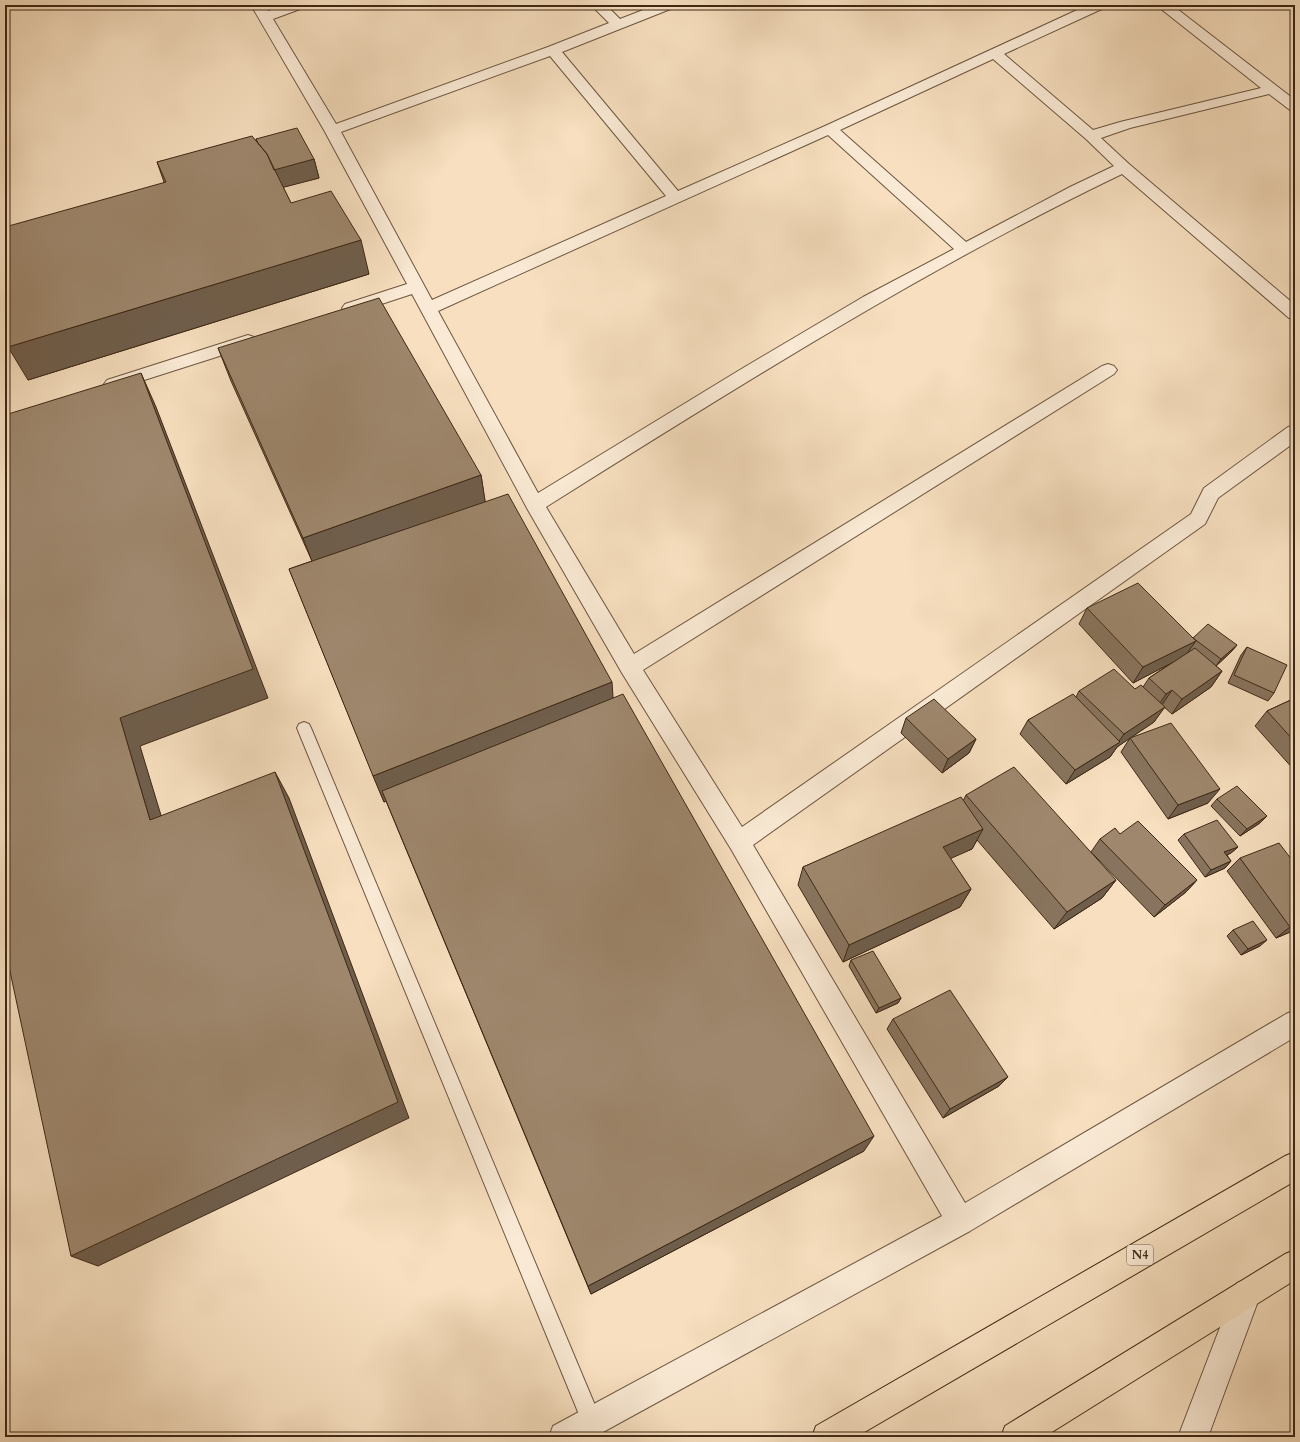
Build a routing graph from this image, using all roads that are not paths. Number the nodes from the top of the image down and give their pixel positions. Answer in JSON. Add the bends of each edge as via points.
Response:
{"nodes":[{"id":1,"x":298,"y":5,"type":"edge"},
{"id":2,"x":598,"y":5,"type":"edge"},
{"id":3,"x":668,"y":5,"type":"edge"},
{"id":4,"x":1099,"y":5,"type":"edge"},
{"id":5,"x":1163,"y":5,"type":"edge"},
{"id":6,"x":261,"y":11,"type":"edge"},
{"id":7,"x":619,"y":25,"type":"junction"},
{"id":8,"x":553,"y":50,"type":"junction"},
{"id":9,"x":995,"y":54,"type":"junction"},
{"id":10,"x":1273,"y":89,"type":"junction"},
{"id":11,"x":1294,"y":105,"type":"edge"},
{"id":12,"x":830,"y":129,"type":"junction"},
{"id":13,"x":332,"y":130,"type":"junction"},
{"id":14,"x":1091,"y":136,"type":"junction"},
{"id":15,"x":1124,"y":167,"type":"junction"},
{"id":16,"x":676,"y":198,"type":"junction"},
{"id":17,"x":965,"y":250,"type":"junction"},
{"id":18,"x":417,"y":287,"type":"junction"},
{"id":19,"x":429,"y":308,"type":"junction"},
{"id":20,"x":334,"y":313,"type":"edge"},
{"id":21,"x":1295,"y":314,"type":"edge"},
{"id":22,"x":267,"y":335,"type":"edge"},
{"id":23,"x":1108,"y":370,"type":"dead end"},
{"id":24,"x":95,"y":389,"type":"edge"},
{"id":25,"x":1295,"y":432,"type":"edge"},
{"id":26,"x":535,"y":505,"type":"junction"},
{"id":27,"x":630,"y":667,"type":"junction"},
{"id":28,"x":304,"y":728,"type":"dead end"},
{"id":29,"x":739,"y":842,"type":"junction"},
{"id":30,"x":1295,"y":1023,"type":"edge"},
{"id":31,"x":1295,"y":1166,"type":"edge"},
{"id":32,"x":960,"y":1221,"type":"junction"},
{"id":33,"x":1295,"y":1264,"type":"edge"},
{"id":34,"x":1248,"y":1293,"type":"junction"},
{"id":35,"x":592,"y":1422,"type":"junction"},
{"id":36,"x":564,"y":1437,"type":"edge"},
{"id":37,"x":827,"y":1437,"type":"edge"},
{"id":38,"x":1016,"y":1437,"type":"edge"},
{"id":39,"x":1194,"y":1437,"type":"edge"}],
"edges":[{"from":1,"to":6,"type":"street"},
{"from":2,"to":7,"type":"street"},
{"from":3,"to":7,"type":"street"},
{"from":4,"to":9,"type":"street"},
{"from":5,"to":10,"type":"street"},
{"from":6,"to":13,"type":"street"},
{"from":7,"to":8,"type":"street"},
{"from":8,"to":13,"type":"street"},
{"from":8,"to":16,"type":"street"},
{"from":9,"to":12,"type":"street"},
{"from":9,"to":14,"type":"street"},
{"from":10,"to":11,"type":"street"},
{"from":10,"to":14,"type":"street","via":[[1125,125]]},
{"from":12,"to":16,"type":"street"},
{"from":12,"to":17,"type":"street"},
{"from":13,"to":18,"type":"street"},
{"from":14,"to":15,"type":"street"},
{"from":15,"to":17,"type":"street"},
{"from":15,"to":21,"type":"street"},
{"from":16,"to":19,"type":"street"},
{"from":17,"to":26,"type":"street","via":[[869,301],[744,375]]},
{"from":18,"to":19,"type":"street"},
{"from":18,"to":20,"type":"street"},
{"from":19,"to":26,"type":"street"},
{"from":22,"to":24,"type":"street"},
{"from":23,"to":27,"type":"street"},
{"from":25,"to":29,"type":"street","via":[[1211,493],[1198,519]]},
{"from":26,"to":27,"type":"street"},
{"from":27,"to":29,"type":"street"},
{"from":28,"to":35,"type":"lane"},
{"from":29,"to":32,"type":"street"},
{"from":30,"to":32,"type":"street"},
{"from":31,"to":37,"type":"highway","number":"N4"},
{"from":32,"to":35,"type":"street"},
{"from":33,"to":34,"type":"highway"},
{"from":34,"to":38,"type":"highway"},
{"from":34,"to":39,"type":"street"},
{"from":35,"to":36,"type":"street"}]}
